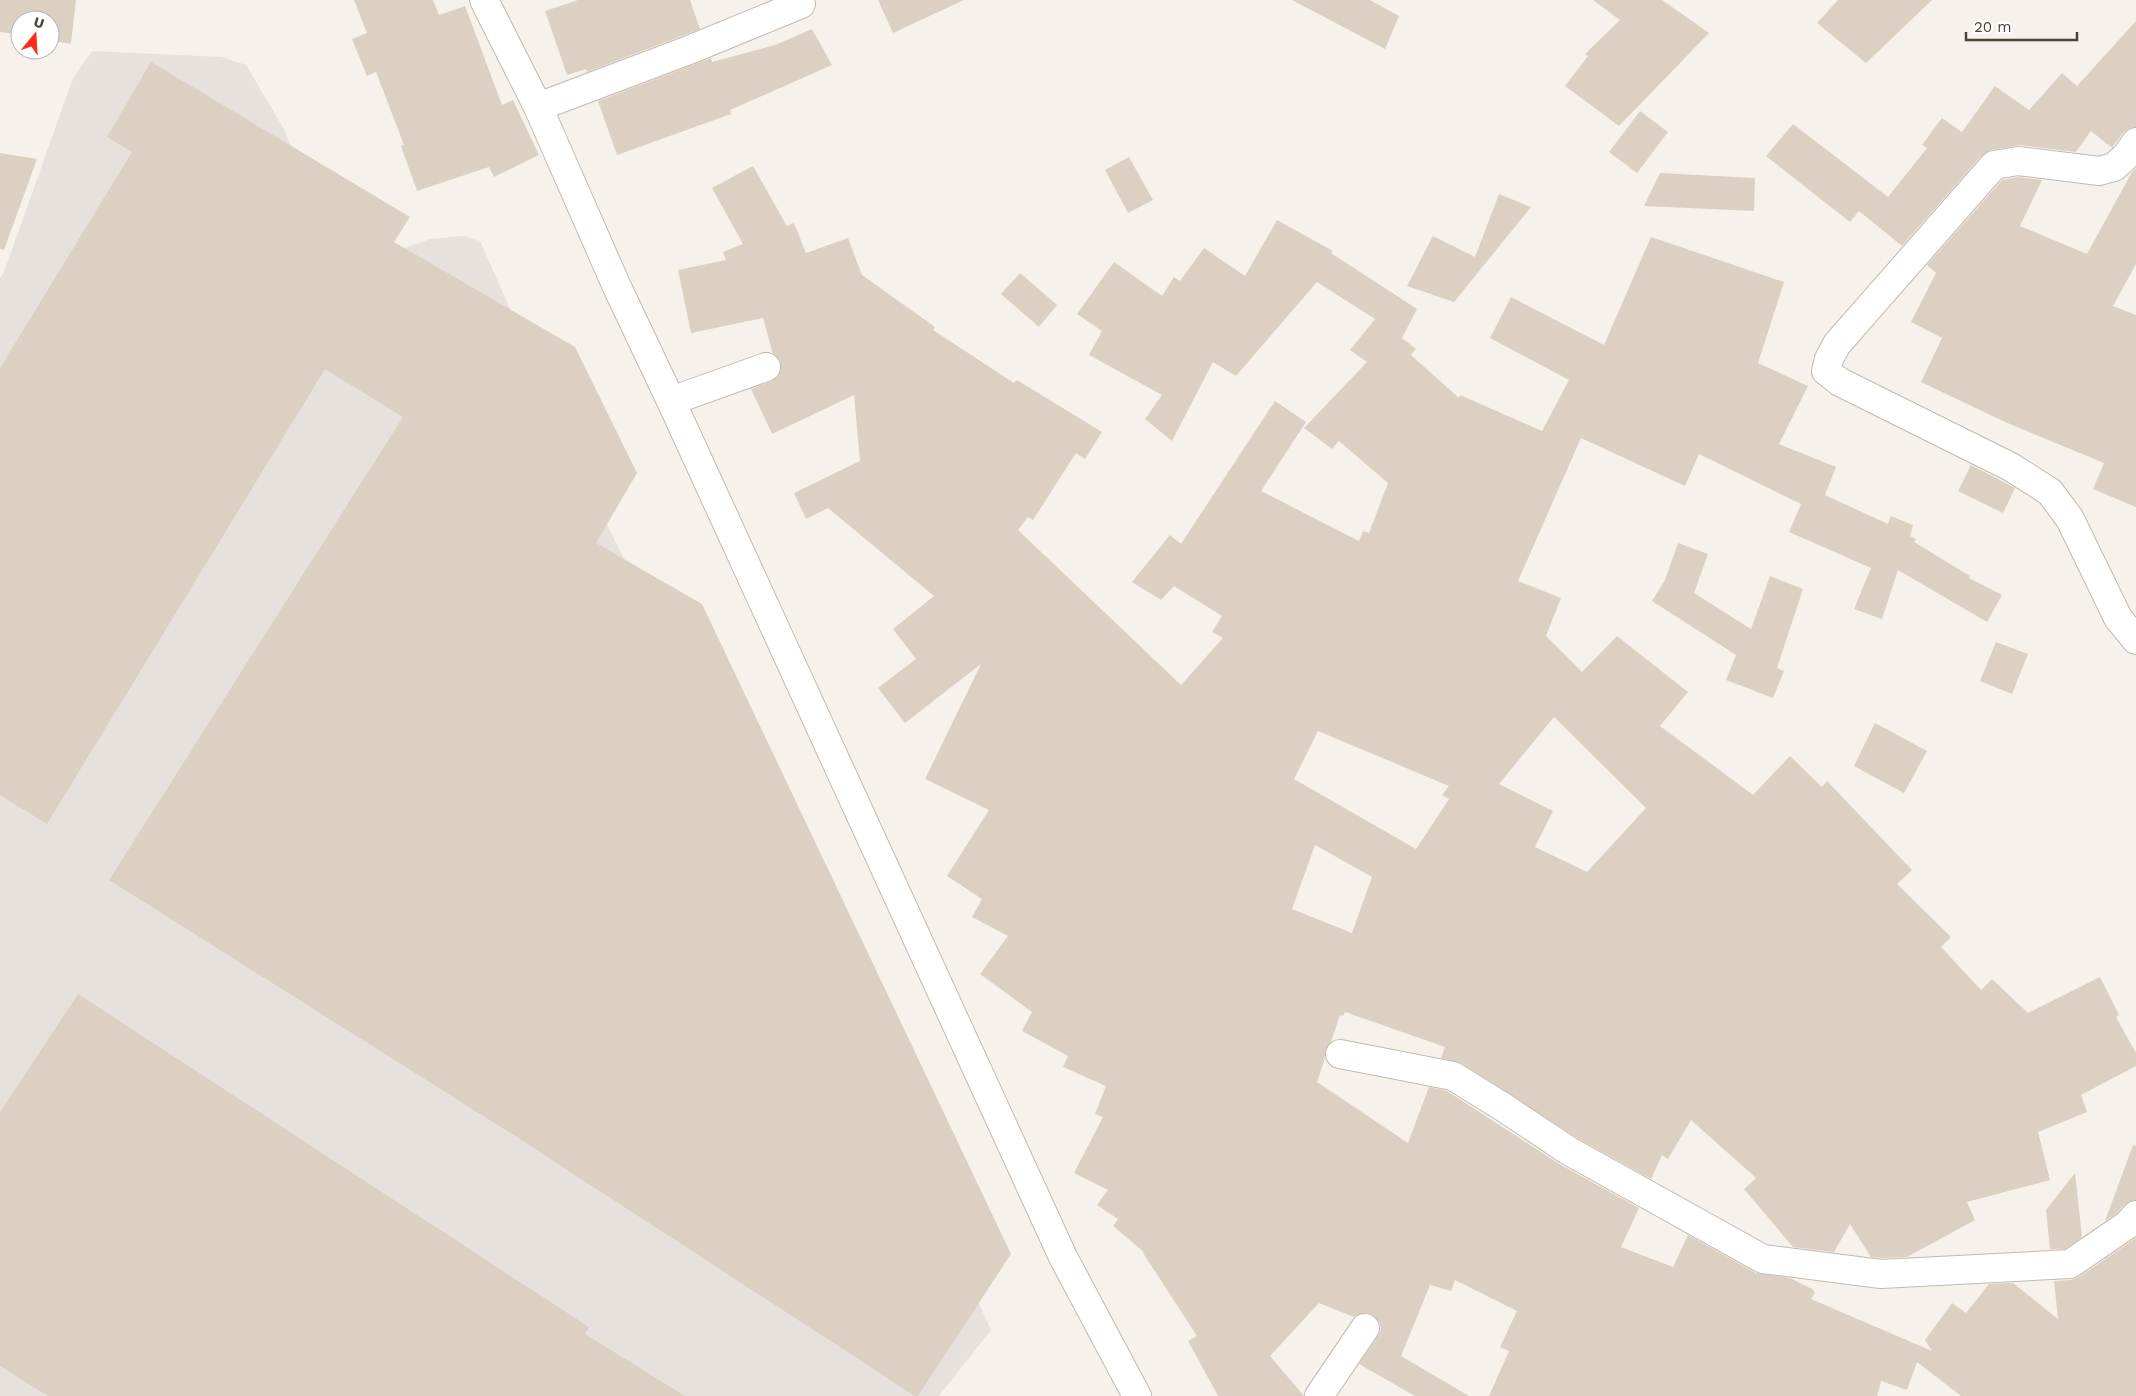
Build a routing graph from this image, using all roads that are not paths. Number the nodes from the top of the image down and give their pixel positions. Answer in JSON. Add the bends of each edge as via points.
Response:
{"nodes":[{"id":1,"x":484,"y":0,"type":"edge"},
{"id":2,"x":801,"y":4,"type":"dead end"},
{"id":3,"x":538,"y":107,"type":"junction"},
{"id":4,"x":2136,"y":142,"type":"edge"},
{"id":5,"x":766,"y":367,"type":"dead end"},
{"id":6,"x":672,"y":401,"type":"junction"},
{"id":7,"x":2136,"y":640,"type":"edge"},
{"id":8,"x":1340,"y":1054,"type":"dead end"},
{"id":9,"x":2136,"y":1215,"type":"edge"},
{"id":10,"x":1365,"y":1328,"type":"dead end"},
{"id":11,"x":1137,"y":1396,"type":"edge"},
{"id":12,"x":1319,"y":1396,"type":"edge"}],
"edges":[{"from":1,"to":3,"type":"street"},
{"from":2,"to":3,"type":"street"},
{"from":3,"to":6,"type":"street","via":[[617,287]]},
{"from":4,"to":7,"type":"street","via":[[2114,167],[2099,171],[2018,161],[1994,165],[1837,344],[1828,359],[1826,371],[1840,382],[2011,467],[2050,492],[2070,519],[2118,618]]},
{"from":5,"to":6,"type":"street"},
{"from":6,"to":11,"type":"street","via":[[1063,1257]]},
{"from":8,"to":9,"type":"street","via":[[1453,1076],[1568,1151],[1763,1259],[1882,1274],[2070,1264],[2127,1225]]},
{"from":10,"to":12,"type":"street"}]}
